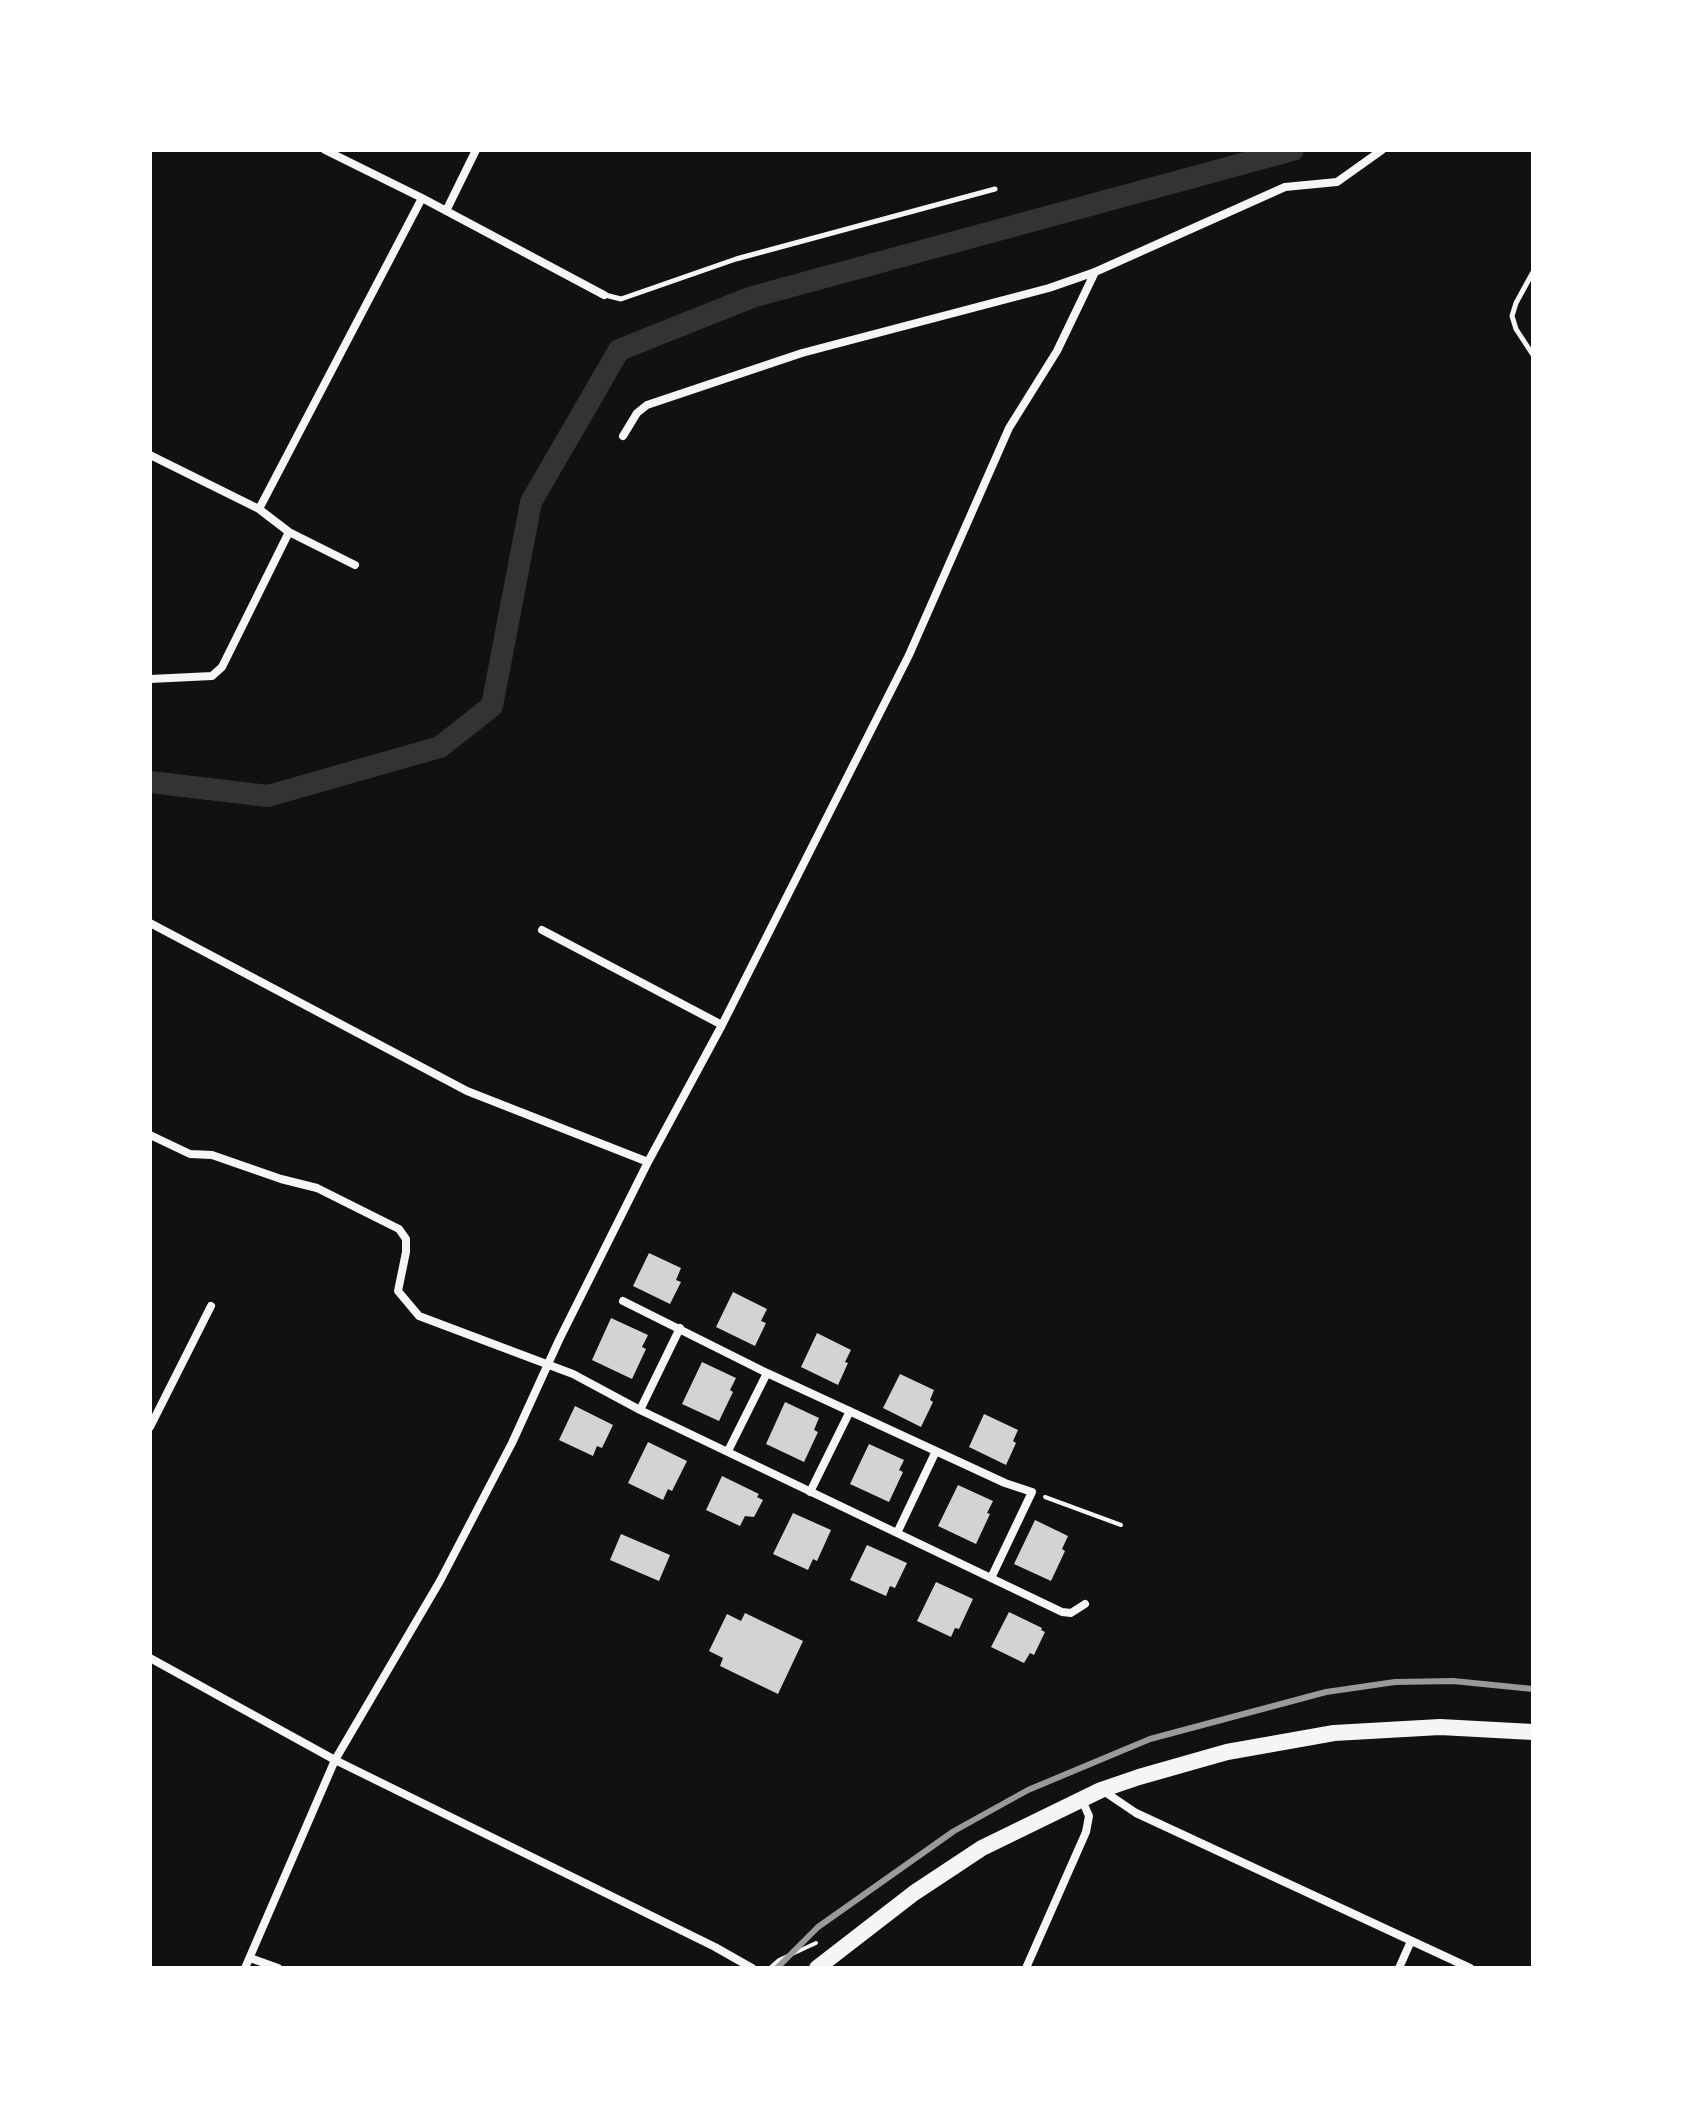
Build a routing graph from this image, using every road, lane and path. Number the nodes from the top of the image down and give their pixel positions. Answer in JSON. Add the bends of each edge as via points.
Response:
{"nodes":[{"id":1,"x":325,"y":150,"type":"edge"},
{"id":2,"x":476,"y":150,"type":"edge"},
{"id":3,"x":1382,"y":150,"type":"edge"},
{"id":4,"x":995,"y":189,"type":"dead end"},
{"id":5,"x":422,"y":198,"type":"junction"},
{"id":6,"x":446,"y":211,"type":"junction"},
{"id":7,"x":1095,"y":272,"type":"junction"},
{"id":8,"x":1533,"y":272,"type":"edge"},
{"id":9,"x":604,"y":295,"type":"joint"},
{"id":10,"x":1533,"y":355,"type":"edge"},
{"id":11,"x":623,"y":436,"type":"dead end"},
{"id":12,"x":150,"y":455,"type":"edge"},
{"id":13,"x":259,"y":509,"type":"junction"},
{"id":14,"x":289,"y":532,"type":"junction"},
{"id":15,"x":355,"y":565,"type":"dead end"},
{"id":16,"x":150,"y":679,"type":"edge"},
{"id":17,"x":150,"y":923,"type":"edge"},
{"id":18,"x":542,"y":930,"type":"dead end"},
{"id":19,"x":722,"y":1025,"type":"junction"},
{"id":20,"x":150,"y":1135,"type":"edge"},
{"id":21,"x":648,"y":1162,"type":"junction"},
{"id":22,"x":623,"y":1301,"type":"dead end"},
{"id":23,"x":211,"y":1306,"type":"dead end"},
{"id":24,"x":680,"y":1328,"type":"junction"},
{"id":25,"x":549,"y":1364,"type":"junction"},
{"id":26,"x":767,"y":1373,"type":"junction"},
{"id":27,"x":640,"y":1410,"type":"junction"},
{"id":28,"x":850,"y":1411,"type":"junction"},
{"id":29,"x":150,"y":1427,"type":"edge"},
{"id":30,"x":728,"y":1451,"type":"junction"},
{"id":31,"x":936,"y":1451,"type":"junction"},
{"id":32,"x":810,"y":1492,"type":"junction"},
{"id":33,"x":1032,"y":1492,"type":"junction"},
{"id":34,"x":1121,"y":1525,"type":"dead end"},
{"id":35,"x":897,"y":1533,"type":"junction"},
{"id":36,"x":991,"y":1578,"type":"junction"},
{"id":37,"x":1085,"y":1604,"type":"dead end"},
{"id":38,"x":150,"y":1658,"type":"edge"},
{"id":39,"x":1533,"y":1732,"type":"edge"},
{"id":40,"x":335,"y":1760,"type":"junction"},
{"id":41,"x":1101,"y":1790,"type":"junction"},
{"id":42,"x":1081,"y":1799,"type":"junction"},
{"id":43,"x":1411,"y":1941,"type":"junction"},
{"id":44,"x":250,"y":1958,"type":"junction"},
{"id":45,"x":245,"y":1968,"type":"edge"},
{"id":46,"x":278,"y":1968,"type":"edge"},
{"id":47,"x":752,"y":1968,"type":"edge"},
{"id":48,"x":817,"y":1968,"type":"edge"},
{"id":49,"x":1026,"y":1968,"type":"edge"},
{"id":50,"x":1399,"y":1968,"type":"edge"},
{"id":51,"x":1470,"y":1968,"type":"edge"}],
"edges":[{"from":1,"to":5,"type":"street"},
{"from":2,"to":6,"type":"street"},
{"from":3,"to":7,"type":"street","via":[[1337,182],[1285,187]]},
{"from":4,"to":9,"type":"lane","via":[[736,259],[621,299]]},
{"from":5,"to":6,"type":"street"},
{"from":5,"to":13,"type":"street"},
{"from":6,"to":9,"type":"street"},
{"from":7,"to":11,"type":"street","via":[[802,353],[647,405]]},
{"from":7,"to":19,"type":"street","via":[[1057,351],[1009,428],[909,655]]},
{"from":8,"to":10,"type":"lane","via":[[1512,316]]},
{"from":12,"to":13,"type":"street"},
{"from":13,"to":14,"type":"street"},
{"from":14,"to":15,"type":"street"},
{"from":14,"to":16,"type":"street","via":[[222,667],[212,676]]},
{"from":17,"to":21,"type":"street","via":[[467,1091]]},
{"from":18,"to":19,"type":"street"},
{"from":19,"to":21,"type":"street"},
{"from":20,"to":25,"type":"street","via":[[190,1154],[212,1155],[317,1188],[399,1229],[406,1252],[398,1291],[419,1316]]},
{"from":21,"to":25,"type":"street"},
{"from":22,"to":24,"type":"street"},
{"from":23,"to":29,"type":"street"},
{"from":24,"to":26,"type":"street"},
{"from":24,"to":27,"type":"street"},
{"from":25,"to":27,"type":"street"},
{"from":25,"to":40,"type":"street","via":[[440,1581]]},
{"from":26,"to":28,"type":"street"},
{"from":26,"to":30,"type":"street"},
{"from":27,"to":30,"type":"street"},
{"from":28,"to":31,"type":"street"},
{"from":28,"to":32,"type":"street"},
{"from":30,"to":32,"type":"street"},
{"from":31,"to":33,"type":"street"},
{"from":31,"to":35,"type":"street"},
{"from":32,"to":35,"type":"street"},
{"from":33,"to":34,"type":"path"},
{"from":33,"to":36,"type":"street"},
{"from":35,"to":36,"type":"street"},
{"from":36,"to":37,"type":"street","via":[[1062,1612]]},
{"from":38,"to":40,"type":"street"},
{"from":39,"to":41,"type":"main road","via":[[1427,1727],[1334,1733],[1196,1759]]},
{"from":40,"to":44,"type":"street"},
{"from":40,"to":47,"type":"street"},
{"from":41,"to":42,"type":"main road"},
{"from":41,"to":43,"type":"street","via":[[1136,1813]]},
{"from":42,"to":48,"type":"main road","via":[[982,1848]]},
{"from":42,"to":49,"type":"street","via":[[1089,1816],[1086,1832]]},
{"from":43,"to":50,"type":"street"},
{"from":43,"to":51,"type":"street"},
{"from":44,"to":45,"type":"street"},
{"from":44,"to":46,"type":"street"}]}
